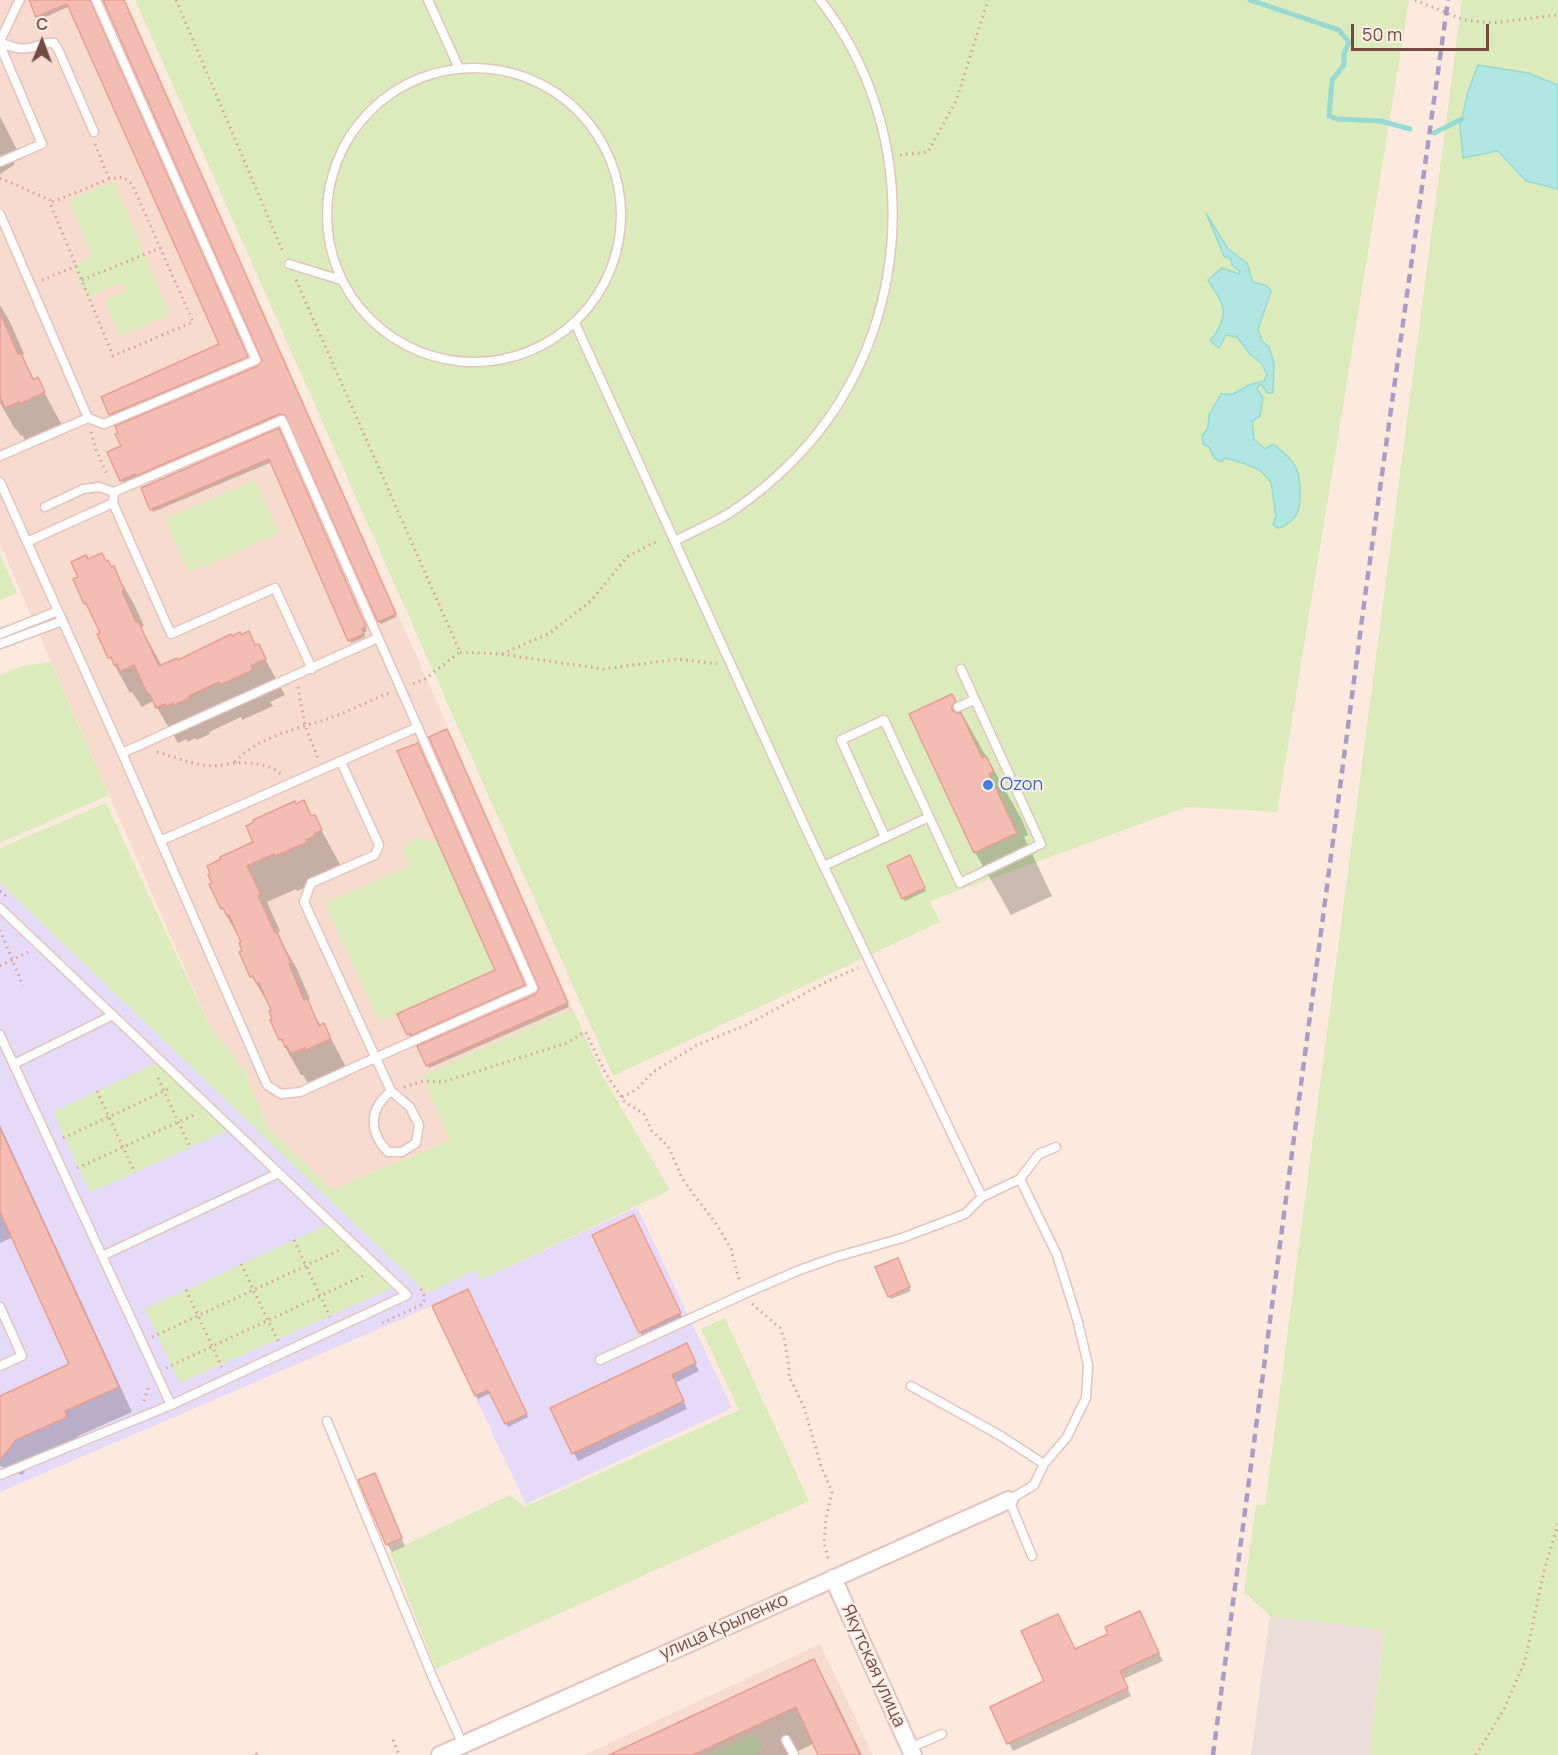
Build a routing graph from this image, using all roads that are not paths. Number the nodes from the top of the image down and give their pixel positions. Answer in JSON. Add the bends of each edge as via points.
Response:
{"nodes":[{"id":1,"x":20,"y":0,"type":"edge"},
{"id":2,"x":96,"y":0,"type":"edge"},
{"id":3,"x":428,"y":0,"type":"edge"},
{"id":4,"x":820,"y":0,"type":"edge"},
{"id":5,"x":0,"y":42,"type":"edge"},
{"id":6,"x":459,"y":68,"type":"junction"},
{"id":7,"x":94,"y":132,"type":"road end"},
{"id":8,"x":0,"y":162,"type":"edge"},
{"id":9,"x":0,"y":214,"type":"edge"},
{"id":10,"x":289,"y":264,"type":"road end"},
{"id":11,"x":341,"y":280,"type":"junction"},
{"id":12,"x":575,"y":323,"type":"junction"},
{"id":13,"x":88,"y":418,"type":"junction"},
{"id":14,"x":0,"y":456,"type":"edge"},
{"id":15,"x":0,"y":482,"type":"edge"},
{"id":16,"x":114,"y":492,"type":"junction"},
{"id":17,"x":113,"y":504,"type":"junction"},
{"id":18,"x":45,"y":507,"type":"dead end"},
{"id":19,"x":675,"y":541,"type":"junction"},
{"id":20,"x":27,"y":542,"type":"junction"},
{"id":21,"x":58,"y":611,"type":"junction"},
{"id":22,"x":62,"y":621,"type":"junction"},
{"id":23,"x":0,"y":634,"type":"edge"},
{"id":24,"x":378,"y":638,"type":"junction"},
{"id":25,"x":0,"y":644,"type":"edge"},
{"id":26,"x":312,"y":669,"type":"junction"},
{"id":27,"x":961,"y":669,"type":"dead end"},
{"id":28,"x":974,"y":700,"type":"junction"},
{"id":29,"x":958,"y":707,"type":"dead end"},
{"id":30,"x":418,"y":727,"type":"junction"},
{"id":31,"x":122,"y":753,"type":"junction"},
{"id":32,"x":341,"y":762,"type":"junction"},
{"id":33,"x":929,"y":817,"type":"junction"},
{"id":34,"x":885,"y":837,"type":"junction"},
{"id":35,"x":160,"y":841,"type":"junction"},
{"id":36,"x":824,"y":866,"type":"junction"},
{"id":37,"x":0,"y":908,"type":"edge"},
{"id":38,"x":113,"y":1015,"type":"junction"},
{"id":39,"x":0,"y":1035,"type":"edge"},
{"id":40,"x":375,"y":1058,"type":"junction"},
{"id":41,"x":14,"y":1064,"type":"junction"},
{"id":42,"x":391,"y":1091,"type":"junction"},
{"id":43,"x":1056,"y":1147,"type":"dead end"},
{"id":44,"x":279,"y":1173,"type":"junction"},
{"id":45,"x":1020,"y":1179,"type":"junction"},
{"id":46,"x":982,"y":1197,"type":"junction"},
{"id":47,"x":102,"y":1256,"type":"junction"},
{"id":48,"x":0,"y":1306,"type":"edge"},
{"id":49,"x":600,"y":1360,"type":"dead end"},
{"id":50,"x":0,"y":1366,"type":"edge"},
{"id":51,"x":911,"y":1386,"type":"dead end"},
{"id":52,"x":171,"y":1405,"type":"junction"},
{"id":53,"x":327,"y":1421,"type":"dead end"},
{"id":54,"x":1044,"y":1464,"type":"junction"},
{"id":55,"x":0,"y":1475,"type":"edge"},
{"id":56,"x":1009,"y":1500,"type":"junction"},
{"id":57,"x":1032,"y":1556,"type":"dead end"},
{"id":58,"x":833,"y":1578,"type":"junction"},
{"id":59,"x":942,"y":1734,"type":"dead end"},
{"id":60,"x":786,"y":1740,"type":"road end"},
{"id":61,"x":463,"y":1745,"type":"junction"},
{"id":62,"x":912,"y":1751,"type":"edge"},
{"id":63,"x":440,"y":1755,"type":"edge"},
{"id":64,"x":794,"y":1755,"type":"edge"}],
"edges":[{"from":1,"to":5,"type":"lane"},
{"from":2,"to":13,"type":"lane","via":[[255,360],[105,424]]},
{"from":3,"to":6,"type":"lane"},
{"from":4,"to":19,"type":"lane","via":[[858,60],[877,107],[889,157],[894,216],[889,275],[873,332],[849,386],[816,435],[775,478],[728,514]]},
{"from":5,"to":7,"type":"lane","via":[[14,48],[54,43]]},
{"from":5,"to":8,"type":"lane","via":[[42,144]]},
{"from":6,"to":11,"type":"lane","via":[[413,80],[374,106],[344,143],[328,188],[327,235]]},
{"from":6,"to":12,"type":"lane","via":[[500,70],[538,82],[572,105],[599,136],[616,173],[622,213],[617,253],[601,291]]},
{"from":9,"to":13,"type":"lane"},
{"from":10,"to":11,"type":"lane"},
{"from":11,"to":12,"type":"lane","via":[[367,318],[404,345],[447,360],[493,362],[537,348]]},
{"from":12,"to":19,"type":"lane"},
{"from":13,"to":14,"type":"lane"},
{"from":15,"to":20,"type":"lane"},
{"from":16,"to":17,"type":"lane"},
{"from":16,"to":18,"type":"lane","via":[[99,487],[83,489]]},
{"from":16,"to":24,"type":"lane","via":[[282,420]]},
{"from":17,"to":20,"type":"lane"},
{"from":17,"to":26,"type":"lane","via":[[171,634],[275,588]]},
{"from":19,"to":36,"type":"lane"},
{"from":20,"to":21,"type":"lane"},
{"from":21,"to":22,"type":"lane"},
{"from":21,"to":23,"type":"lane"},
{"from":22,"to":25,"type":"lane"},
{"from":22,"to":31,"type":"lane"},
{"from":24,"to":26,"type":"lane"},
{"from":24,"to":30,"type":"lane"},
{"from":26,"to":31,"type":"lane"},
{"from":27,"to":28,"type":"lane"},
{"from":28,"to":29,"type":"lane"},
{"from":28,"to":33,"type":"lane","via":[[1041,844],[960,883]]},
{"from":30,"to":32,"type":"lane"},
{"from":30,"to":40,"type":"lane","via":[[533,988]]},
{"from":31,"to":35,"type":"lane"},
{"from":32,"to":35,"type":"lane"},
{"from":32,"to":40,"type":"lane","via":[[379,845],[375,855],[311,884],[304,902]]},
{"from":33,"to":34,"type":"lane"},
{"from":33,"to":34,"type":"lane","via":[[884,720],[841,740]]},
{"from":34,"to":36,"type":"lane"},
{"from":35,"to":40,"type":"lane","via":[[267,1084],[281,1094],[300,1092]]},
{"from":36,"to":46,"type":"lane"},
{"from":37,"to":38,"type":"lane"},
{"from":38,"to":41,"type":"lane"},
{"from":38,"to":44,"type":"lane"},
{"from":39,"to":41,"type":"lane"},
{"from":40,"to":42,"type":"lane"},
{"from":41,"to":47,"type":"lane"},
{"from":42,"to":42,"type":"lane","via":[[410,1107],[419,1125],[416,1143],[402,1152],[388,1152],[378,1142],[374,1126],[377,1106]]},
{"from":43,"to":45,"type":"lane","via":[[1039,1154]]},
{"from":44,"to":47,"type":"lane"},
{"from":44,"to":52,"type":"lane","via":[[406,1295]]},
{"from":45,"to":46,"type":"lane"},
{"from":45,"to":54,"type":"lane","via":[[1057,1255],[1088,1365],[1086,1398],[1067,1437]]},
{"from":46,"to":49,"type":"lane","via":[[965,1214],[836,1257]]},
{"from":47,"to":52,"type":"lane"},
{"from":48,"to":50,"type":"lane","via":[[22,1356]]},
{"from":51,"to":54,"type":"lane"},
{"from":52,"to":55,"type":"lane"},
{"from":53,"to":61,"type":"lane"},
{"from":54,"to":56,"type":"lane","via":[[1034,1485]]},
{"from":56,"to":57,"type":"lane"},
{"from":56,"to":58,"type":"street","name":"улица Крыленко"},
{"from":58,"to":61,"type":"street","name":"улица Крыленко"},
{"from":58,"to":62,"type":"street","name":"Якутская улица"},
{"from":59,"to":62,"type":"lane"},
{"from":60,"to":64,"type":"lane"},
{"from":61,"to":63,"type":"street","name":"улица Крыленко"}]}
